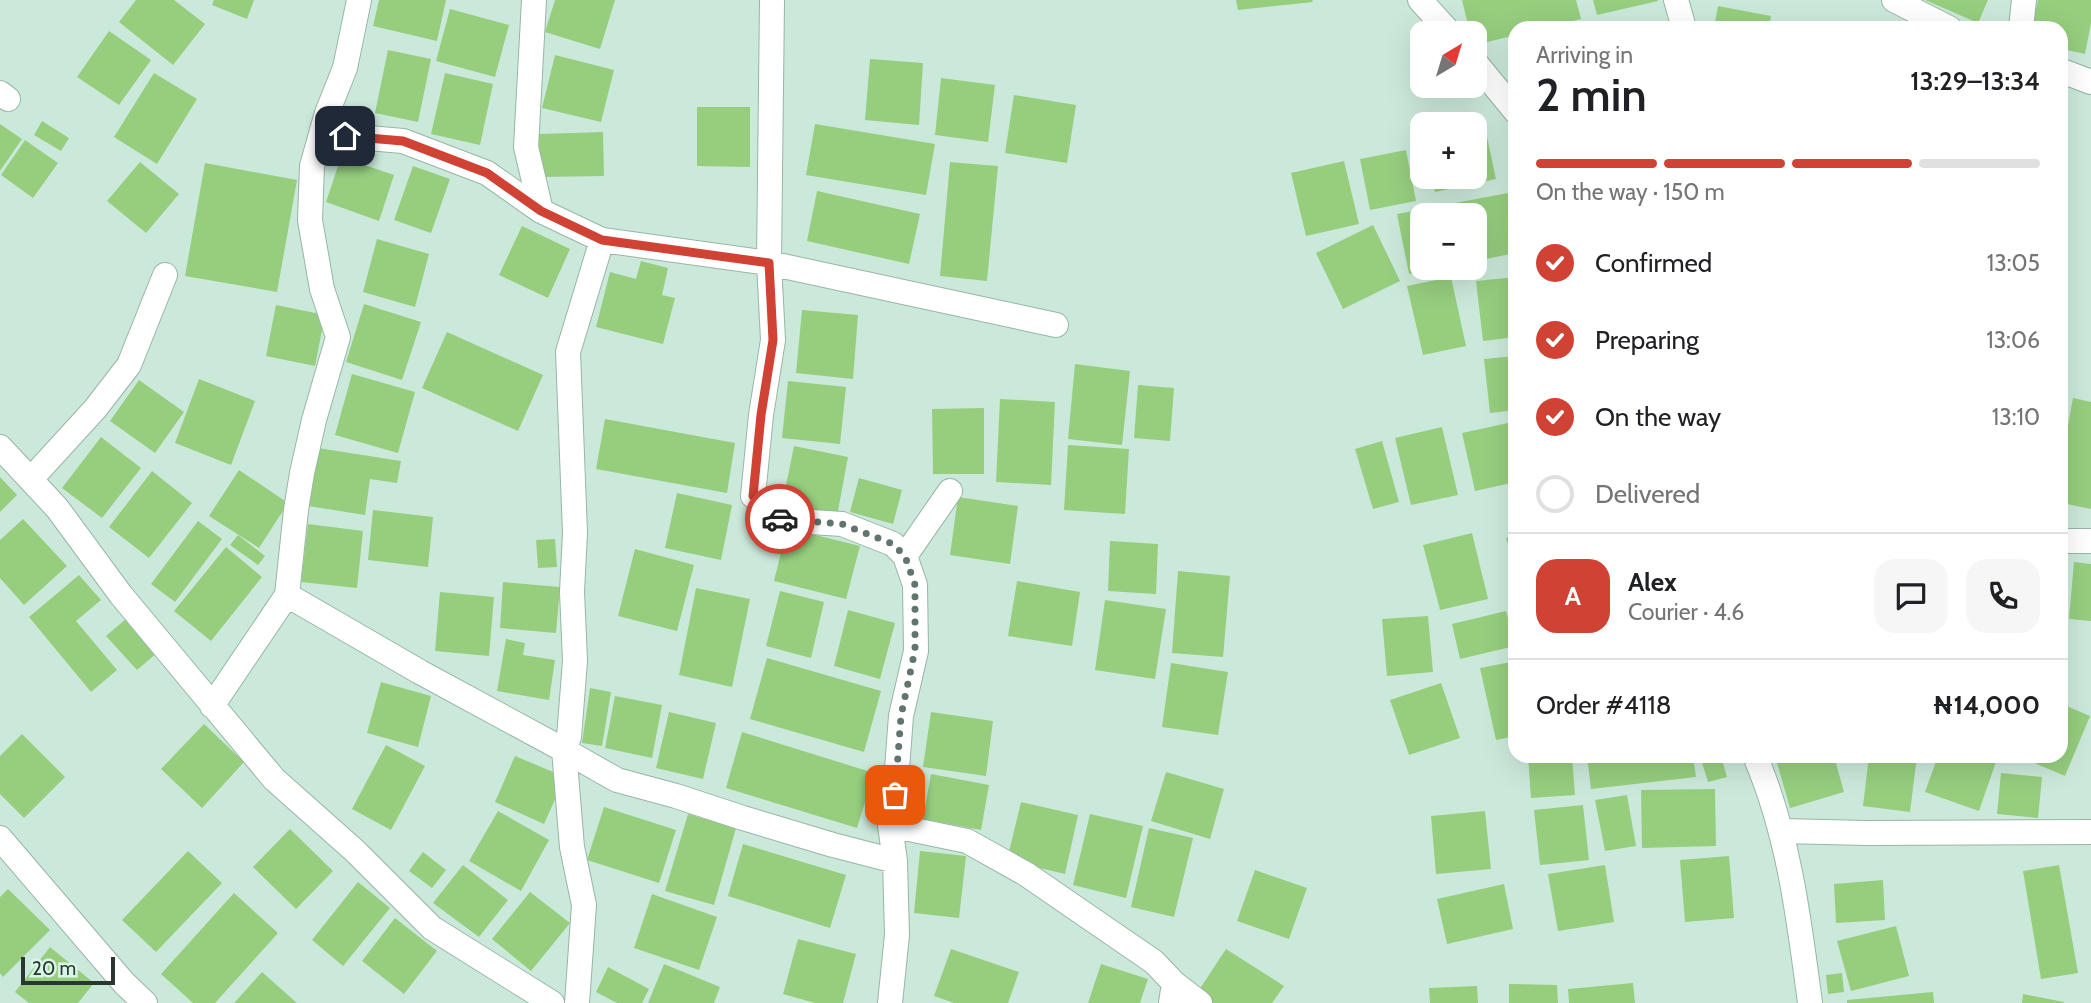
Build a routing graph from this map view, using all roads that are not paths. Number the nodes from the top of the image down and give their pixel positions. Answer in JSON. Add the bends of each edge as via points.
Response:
{"nodes":[{"id":1,"x":359,"y":0,"type":"edge"},
{"id":2,"x":534,"y":0,"type":"edge"},
{"id":3,"x":772,"y":0,"type":"edge"},
{"id":4,"x":1420,"y":0,"type":"edge"},
{"id":5,"x":1676,"y":0,"type":"edge"},
{"id":6,"x":1894,"y":0,"type":"edge"},
{"id":7,"x":2024,"y":0,"type":"edge"},
{"id":8,"x":1439,"y":21,"type":"edge"},
{"id":9,"x":1682,"y":21,"type":"edge"},
{"id":10,"x":1935,"y":21,"type":"edge"},
{"id":11,"x":2022,"y":21,"type":"edge"},
{"id":12,"x":2068,"y":73,"type":"edge"},
{"id":13,"x":1488,"y":78,"type":"edge"},
{"id":14,"x":2091,"y":82,"type":"edge"},
{"id":15,"x":1508,"y":102,"type":"edge"},
{"id":16,"x":327,"y":113,"type":"junction"},
{"id":17,"x":541,"y":211,"type":"junction"},
{"id":18,"x":602,"y":240,"type":"junction"},
{"id":19,"x":769,"y":263,"type":"junction"},
{"id":20,"x":165,"y":275,"type":"dead end"},
{"id":21,"x":1056,"y":325,"type":"dead end"},
{"id":22,"x":0,"y":447,"type":"edge"},
{"id":23,"x":31,"y":479,"type":"junction"},
{"id":24,"x":950,"y":491,"type":"dead end"},
{"id":25,"x":2068,"y":541,"type":"edge"},
{"id":26,"x":2091,"y":541,"type":"edge"},
{"id":27,"x":905,"y":556,"type":"junction"},
{"id":28,"x":287,"y":595,"type":"junction"},
{"id":29,"x":212,"y":706,"type":"junction"},
{"id":30,"x":565,"y":750,"type":"junction"},
{"id":31,"x":1758,"y":763,"type":"edge"},
{"id":32,"x":890,"y":825,"type":"junction"},
{"id":33,"x":1782,"y":831,"type":"junction"},
{"id":34,"x":2091,"y":832,"type":"edge"},
{"id":35,"x":0,"y":838,"type":"edge"},
{"id":36,"x":895,"y":861,"type":"junction"},
{"id":37,"x":1173,"y":993,"type":"edge"},
{"id":38,"x":145,"y":1003,"type":"edge"},
{"id":39,"x":552,"y":1003,"type":"edge"},
{"id":40,"x":577,"y":1003,"type":"edge"},
{"id":41,"x":890,"y":1003,"type":"edge"},
{"id":42,"x":1200,"y":1003,"type":"edge"},
{"id":43,"x":1810,"y":1003,"type":"edge"}],
"edges":[{"from":1,"to":16,"type":"street","via":[[345,68]]},
{"from":2,"to":17,"type":"street","via":[[526,147]]},
{"from":3,"to":19,"type":"street"},
{"from":4,"to":8,"type":"street"},
{"from":5,"to":9,"type":"street"},
{"from":6,"to":10,"type":"street"},
{"from":7,"to":11,"type":"street"},
{"from":12,"to":14,"type":"street"},
{"from":13,"to":15,"type":"street"},
{"from":16,"to":17,"type":"street","via":[[345,136],[403,141],[427,150],[487,173]]},
{"from":16,"to":28,"type":"street","via":[[312,166],[310,220],[322,289],[338,337],[302,473]]},
{"from":17,"to":18,"type":"street"},
{"from":18,"to":19,"type":"street"},
{"from":18,"to":30,"type":"street","via":[[568,352],[575,661]]},
{"from":19,"to":21,"type":"street"},
{"from":19,"to":27,"type":"street","via":[[773,340],[753,496],[781,520],[842,524],[893,544]]},
{"from":20,"to":23,"type":"street","via":[[129,365]]},
{"from":22,"to":23,"type":"street"},
{"from":23,"to":29,"type":"street"},
{"from":24,"to":27,"type":"street"},
{"from":25,"to":26,"type":"street"},
{"from":27,"to":32,"type":"street","via":[[915,585],[915,650],[901,716]]},
{"from":28,"to":29,"type":"street"},
{"from":28,"to":30,"type":"street"},
{"from":29,"to":39,"type":"street","via":[[274,779],[432,928]]},
{"from":30,"to":36,"type":"street","via":[[617,780]]},
{"from":30,"to":40,"type":"street","via":[[572,847],[584,905]]},
{"from":31,"to":33,"type":"street"},
{"from":32,"to":36,"type":"street"},
{"from":32,"to":37,"type":"street","via":[[967,841],[1026,874],[1154,962]]},
{"from":33,"to":34,"type":"street"},
{"from":33,"to":43,"type":"street"},
{"from":35,"to":38,"type":"street"},
{"from":36,"to":41,"type":"street","via":[[897,935]]},
{"from":37,"to":42,"type":"street"}]}
